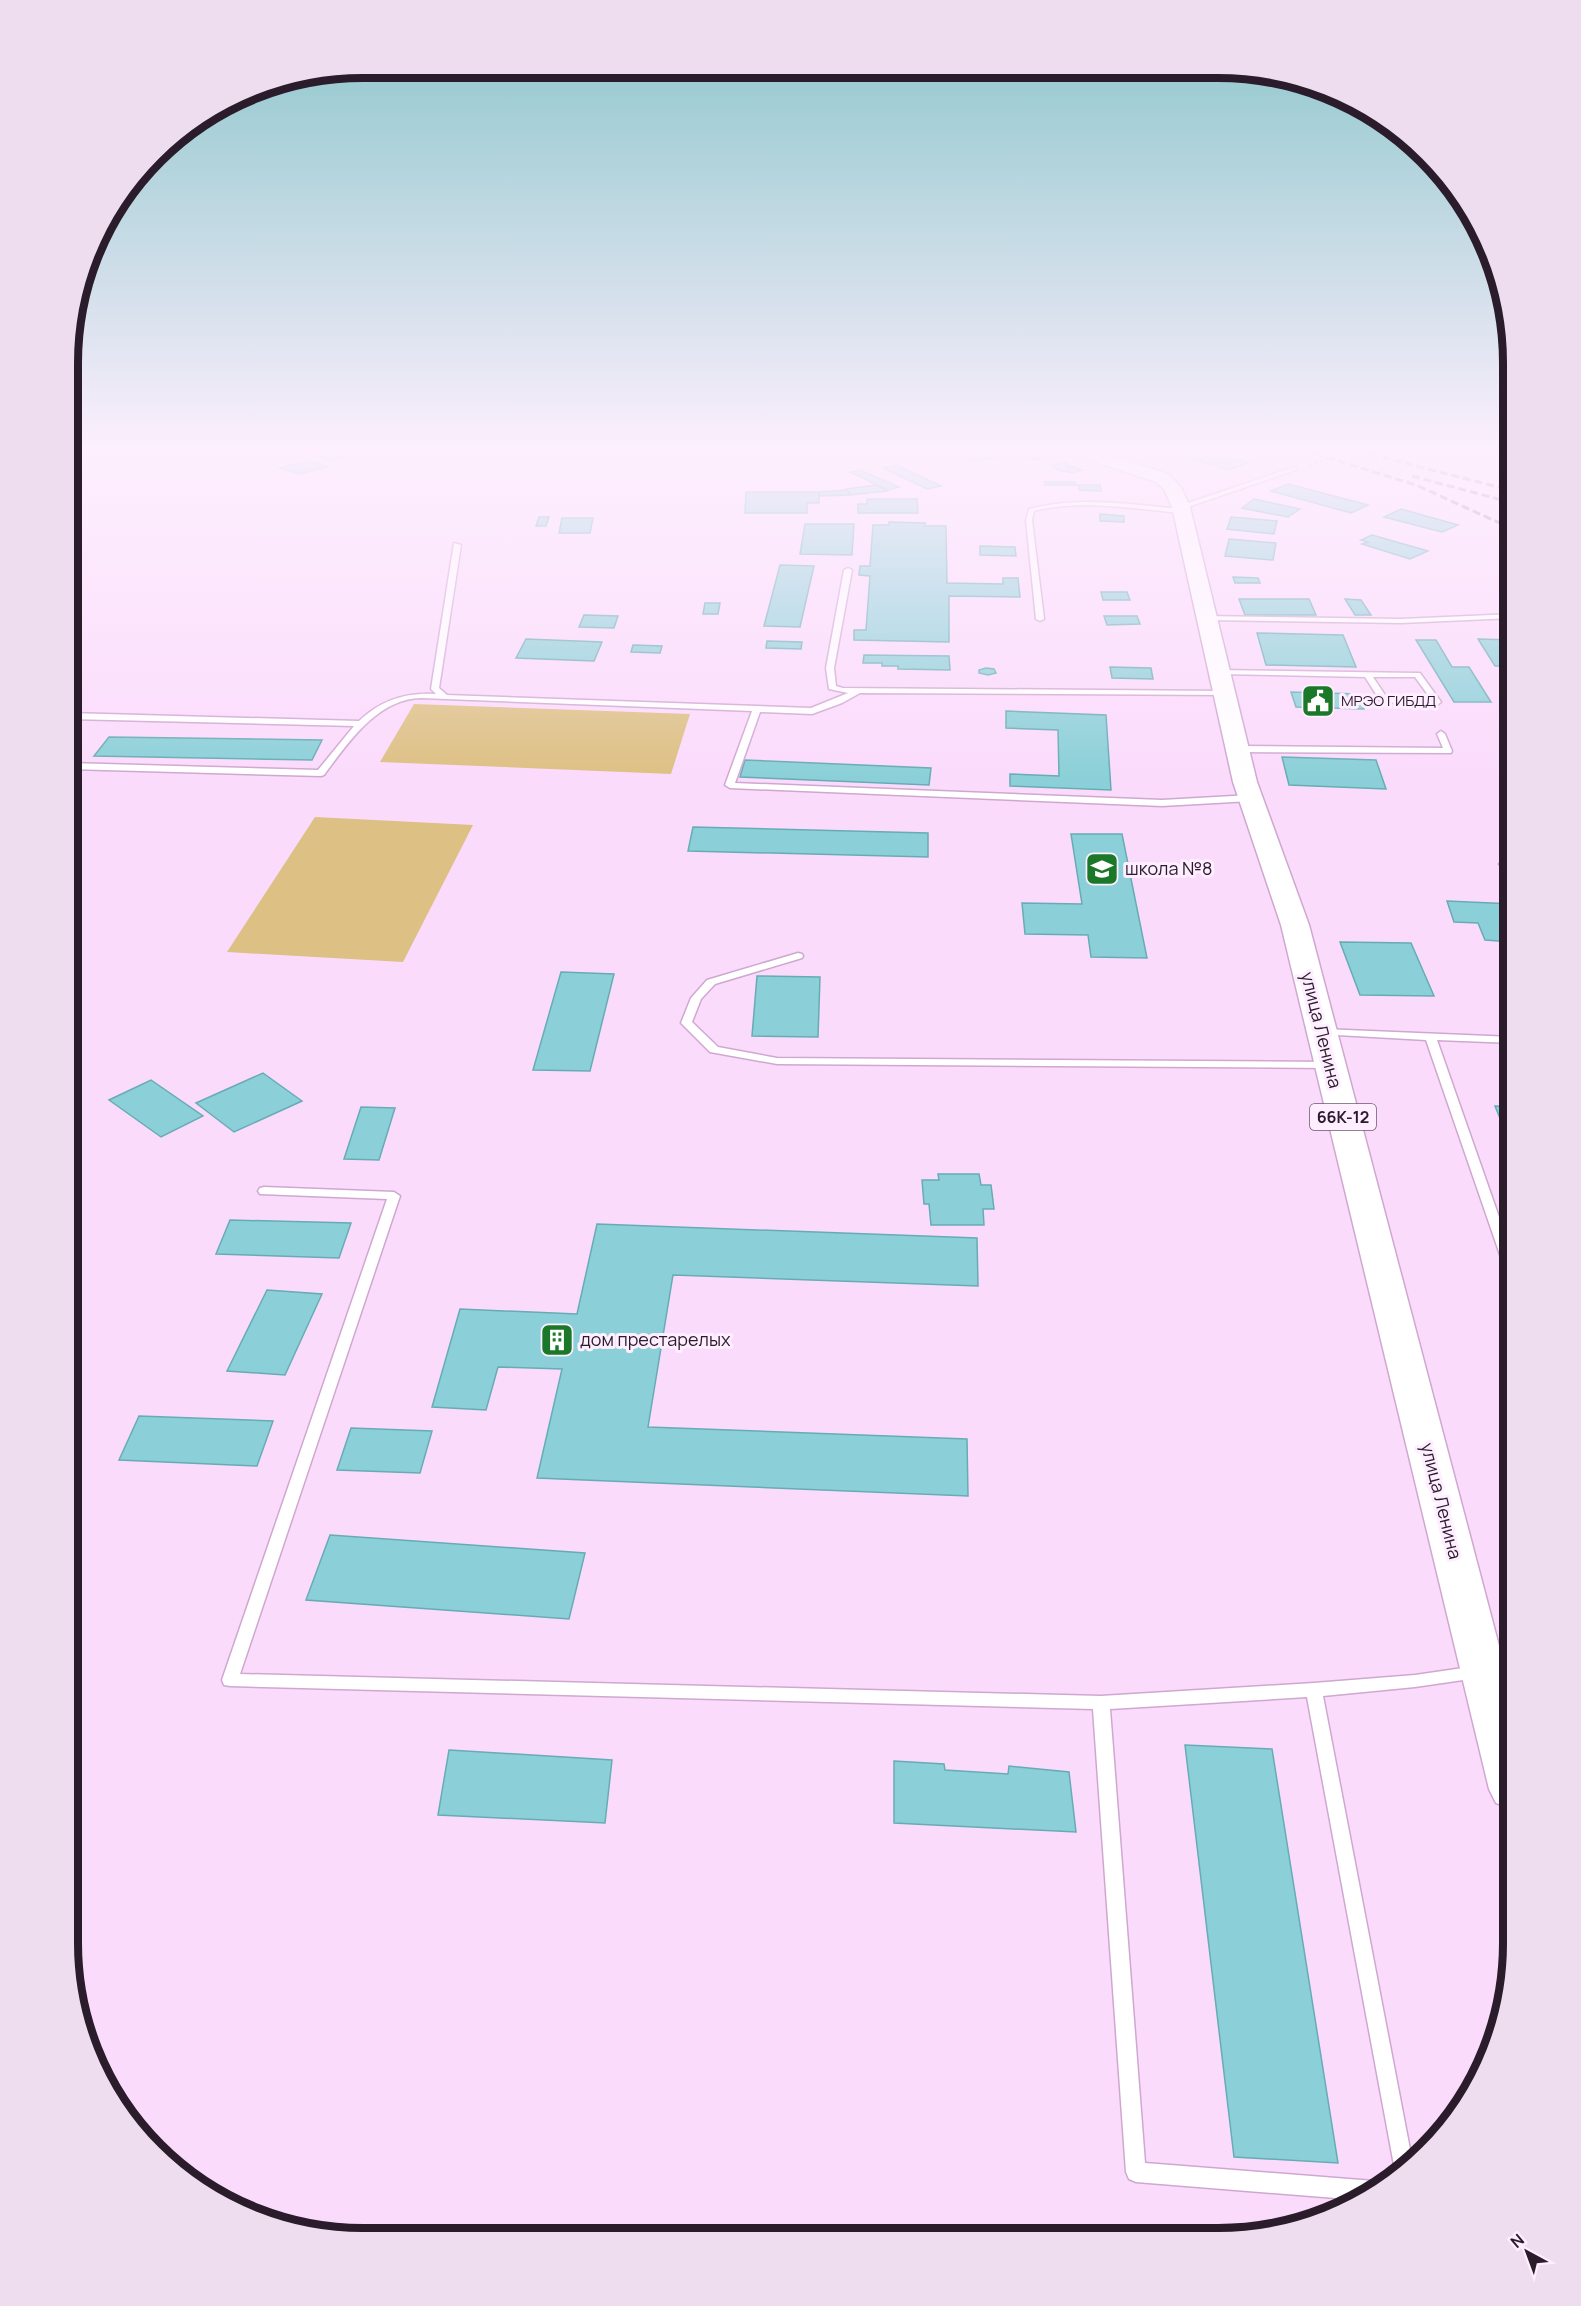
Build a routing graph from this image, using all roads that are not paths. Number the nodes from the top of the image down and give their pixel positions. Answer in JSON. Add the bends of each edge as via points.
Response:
{"nodes":[{"id":1,"x":454,"y":562,"type":"edge"},
{"id":2,"x":1034,"y":562,"type":"edge"},
{"id":3,"x":1193,"y":562,"type":"edge"},
{"id":4,"x":848,"y":570,"type":"dead end"},
{"id":5,"x":1503,"y":616,"type":"edge"},
{"id":6,"x":1205,"y":618,"type":"junction"},
{"id":7,"x":1040,"y":619,"type":"dead end"},
{"id":8,"x":1367,"y":674,"type":"junction"},
{"id":9,"x":1221,"y":683,"type":"junction"},
{"id":10,"x":860,"y":690,"type":"junction"},
{"id":11,"x":445,"y":697,"type":"junction"},
{"id":12,"x":757,"y":709,"type":"junction"},
{"id":13,"x":78,"y":716,"type":"edge"},
{"id":14,"x":360,"y":724,"type":"junction"},
{"id":15,"x":1441,"y":734,"type":"dead end"},
{"id":16,"x":1239,"y":748,"type":"junction"},
{"id":17,"x":78,"y":766,"type":"edge"},
{"id":18,"x":1251,"y":798,"type":"junction"},
{"id":19,"x":798,"y":956,"type":"dead end"},
{"id":20,"x":1322,"y":1032,"type":"junction"},
{"id":21,"x":1430,"y":1036,"type":"junction"},
{"id":22,"x":1503,"y":1040,"type":"edge"},
{"id":23,"x":1330,"y":1065,"type":"junction"},
{"id":24,"x":264,"y":1191,"type":"dead end"},
{"id":25,"x":1503,"y":1246,"type":"edge"},
{"id":26,"x":1484,"y":1671,"type":"junction"},
{"id":27,"x":1314,"y":1690,"type":"junction"},
{"id":28,"x":1101,"y":1702,"type":"junction"},
{"id":29,"x":1503,"y":1748,"type":"edge"},
{"id":30,"x":1402,"y":2160,"type":"edge"},
{"id":31,"x":1360,"y":2190,"type":"edge"}],
"edges":[{"from":1,"to":11,"type":"lane","via":[[435,689]]},
{"from":2,"to":7,"type":"lane"},
{"from":3,"to":6,"type":"main road","name":"улица Ленина","number":"66К-12"},
{"from":4,"to":10,"type":"lane","via":[[830,668],[832,687]]},
{"from":5,"to":6,"type":"lane","via":[[1401,621]]},
{"from":6,"to":9,"type":"main road","name":"улица Ленина","number":"66К-12"},
{"from":8,"to":8,"type":"lane","via":[[1417,675],[1437,702],[1384,700]]},
{"from":8,"to":9,"type":"lane"},
{"from":9,"to":10,"type":"lane"},
{"from":9,"to":16,"type":"main road","name":"улица Ленина","number":"66К-12"},
{"from":10,"to":12,"type":"lane","via":[[812,711]]},
{"from":11,"to":12,"type":"lane"},
{"from":11,"to":14,"type":"lane","via":[[410,696],[393,701]]},
{"from":12,"to":18,"type":"lane","via":[[730,785],[1162,803]]},
{"from":13,"to":14,"type":"lane"},
{"from":14,"to":17,"type":"lane","via":[[321,773]]},
{"from":15,"to":16,"type":"lane","via":[[1448,751]]},
{"from":16,"to":18,"type":"main road","name":"улица Ленина","number":"66К-12"},
{"from":18,"to":20,"type":"main road","name":"улица Ленина","number":"66К-12","via":[[1295,924]]},
{"from":19,"to":23,"type":"lane","via":[[711,982],[696,998],[686,1023],[714,1050],[777,1060]]},
{"from":20,"to":21,"type":"lane"},
{"from":20,"to":23,"type":"main road","name":"улица Ленина","number":"66К-12"},
{"from":21,"to":22,"type":"lane"},
{"from":21,"to":25,"type":"lane"},
{"from":23,"to":26,"type":"main road","name":"улица Ленина","number":"66К-12"},
{"from":24,"to":28,"type":"lane","via":[[394,1196],[230,1680]]},
{"from":26,"to":27,"type":"lane","via":[[1415,1682]]},
{"from":26,"to":29,"type":"main road","name":"улица Ленина","number":"66К-12"},
{"from":27,"to":28,"type":"lane"},
{"from":27,"to":30,"type":"lane"},
{"from":28,"to":31,"type":"lane","via":[[1136,2172]]}]}
